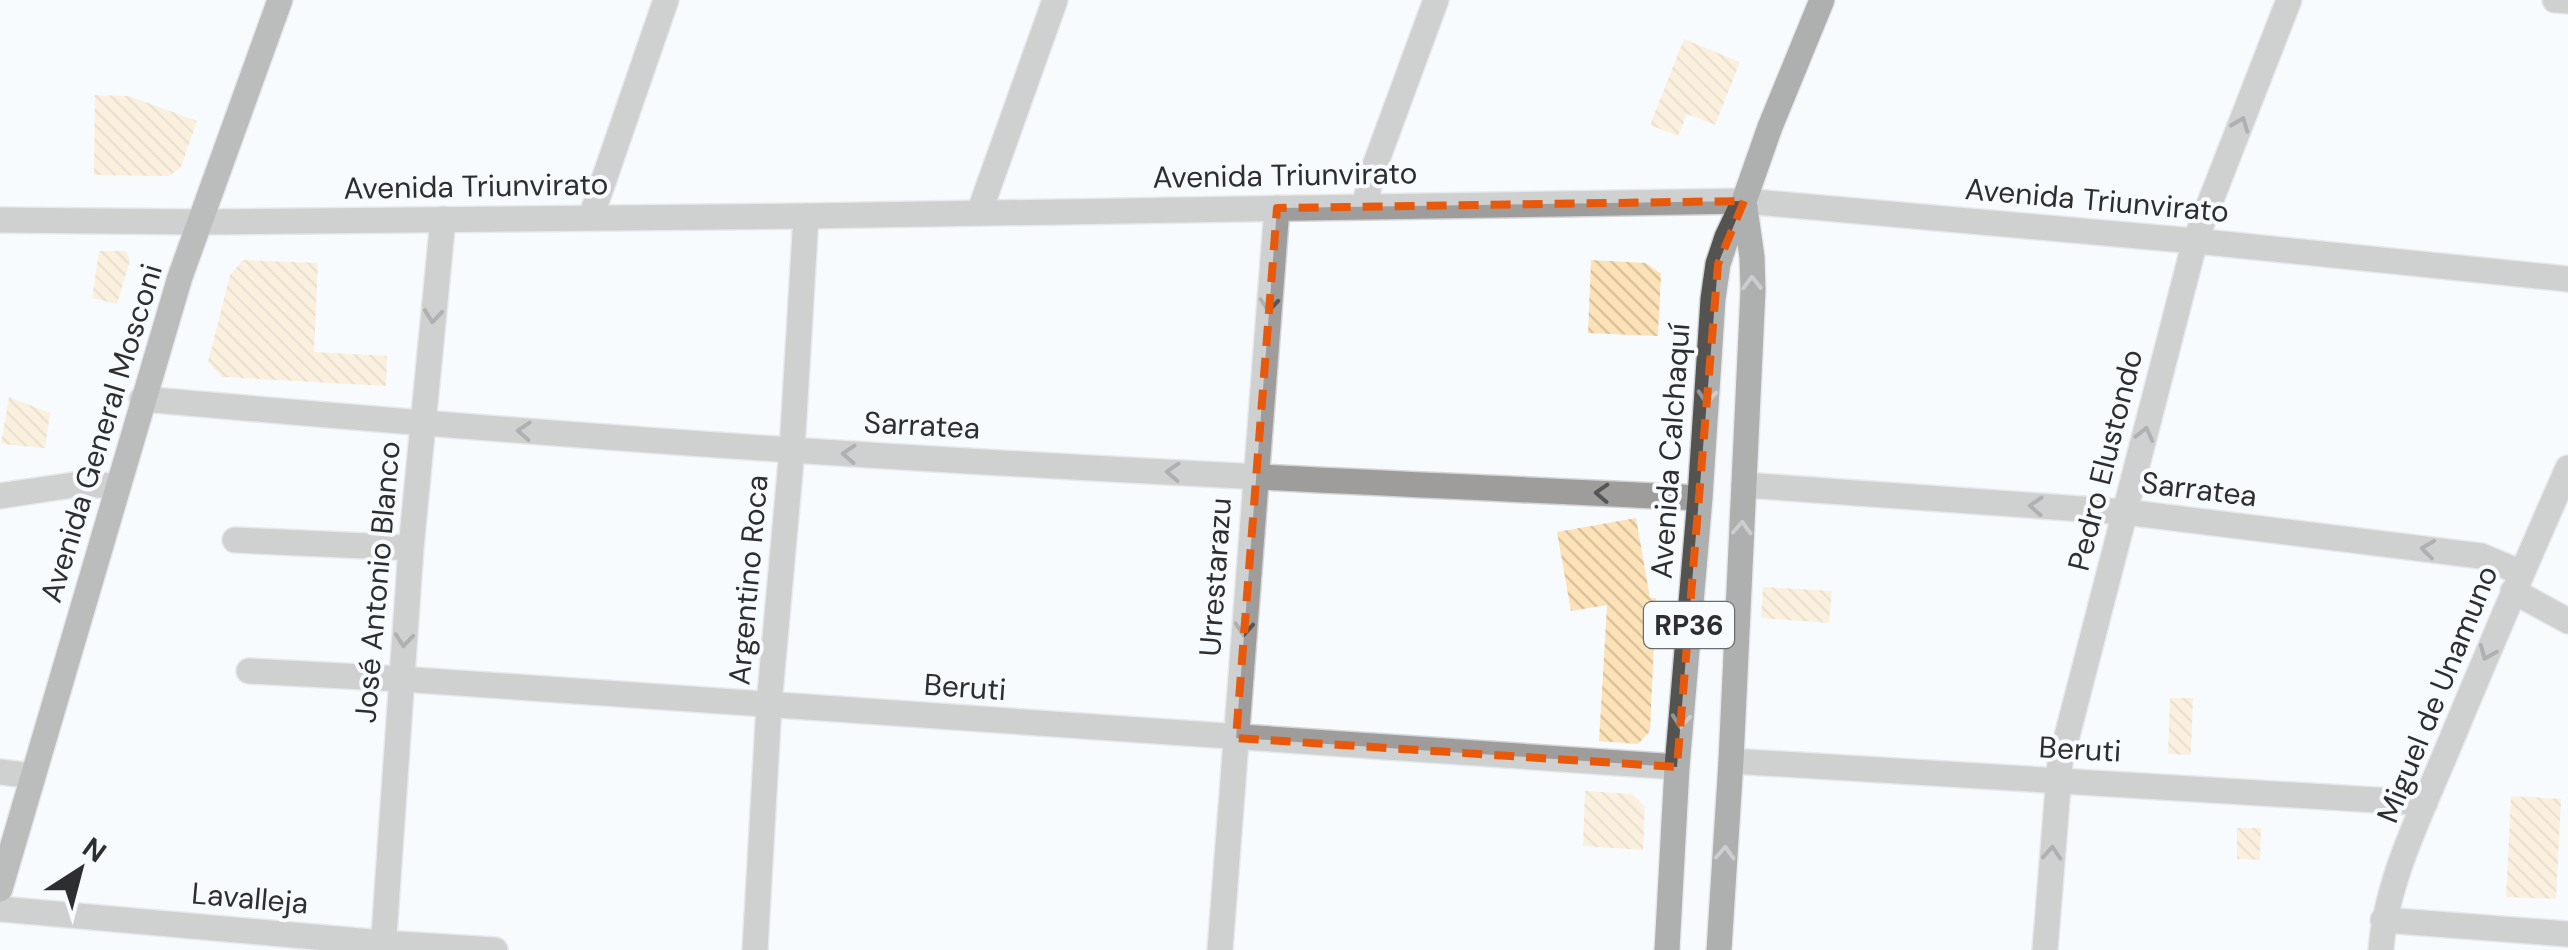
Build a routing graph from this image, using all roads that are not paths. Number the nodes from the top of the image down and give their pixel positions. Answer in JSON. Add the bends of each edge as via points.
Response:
{"nodes":[{"id":1,"x":280,"y":0,"type":"edge"},
{"id":2,"x":666,"y":0,"type":"edge"},
{"id":3,"x":1055,"y":0,"type":"edge"},
{"id":4,"x":1436,"y":0,"type":"edge"},
{"id":5,"x":1822,"y":0,"type":"edge"},
{"id":6,"x":2289,"y":0,"type":"edge"},
{"id":7,"x":2555,"y":0,"type":"edge"},
{"id":8,"x":2568,"y":1,"type":"edge"},
{"id":9,"x":1744,"y":200,"type":"junction"},
{"id":10,"x":1364,"y":206,"type":"junction"},
{"id":11,"x":1277,"y":208,"type":"junction"},
{"id":12,"x":979,"y":214,"type":"junction"},
{"id":13,"x":806,"y":216,"type":"junction"},
{"id":14,"x":591,"y":217,"type":"junction"},
{"id":15,"x":443,"y":219,"type":"junction"},
{"id":16,"x":0,"y":220,"type":"edge"},
{"id":17,"x":200,"y":222,"type":"junction"},
{"id":18,"x":2195,"y":242,"type":"junction"},
{"id":19,"x":2568,"y":279,"type":"edge"},
{"id":20,"x":142,"y":399,"type":"junction"},
{"id":21,"x":422,"y":424,"type":"junction"},
{"id":22,"x":792,"y":450,"type":"junction"},
{"id":23,"x":2568,"y":468,"type":"edge"},
{"id":24,"x":1255,"y":477,"type":"junction"},
{"id":25,"x":1744,"y":485,"type":"junction"},
{"id":26,"x":117,"y":486,"type":"junction"},
{"id":27,"x":0,"y":496,"type":"edge"},
{"id":28,"x":1700,"y":498,"type":"junction"},
{"id":29,"x":2126,"y":512,"type":"junction"},
{"id":30,"x":235,"y":540,"type":"dead end"},
{"id":31,"x":411,"y":548,"type":"junction"},
{"id":32,"x":2518,"y":582,"type":"junction"},
{"id":33,"x":2568,"y":621,"type":"edge"},
{"id":34,"x":248,"y":670,"type":"dead end"},
{"id":35,"x":401,"y":679,"type":"junction"},
{"id":36,"x":769,"y":705,"type":"junction"},
{"id":37,"x":1236,"y":738,"type":"junction"},
{"id":38,"x":1732,"y":761,"type":"junction"},
{"id":39,"x":1678,"y":767,"type":"junction"},
{"id":40,"x":0,"y":772,"type":"edge"},
{"id":41,"x":32,"y":776,"type":"junction"},
{"id":42,"x":2057,"y":780,"type":"junction"},
{"id":43,"x":2425,"y":803,"type":"junction"},
{"id":44,"x":0,"y":890,"type":"edge"},
{"id":45,"x":0,"y":909,"type":"edge"},
{"id":46,"x":2383,"y":920,"type":"junction"},
{"id":47,"x":2568,"y":934,"type":"edge"},
{"id":48,"x":383,"y":946,"type":"edge"},
{"id":49,"x":495,"y":950,"type":"edge"},
{"id":50,"x":754,"y":950,"type":"edge"},
{"id":51,"x":1220,"y":950,"type":"edge"},
{"id":52,"x":1668,"y":950,"type":"edge"},
{"id":53,"x":1720,"y":950,"type":"edge"},
{"id":54,"x":2045,"y":950,"type":"edge"},
{"id":55,"x":2381,"y":950,"type":"edge"}],
"edges":[{"from":1,"to":17,"type":"main road","name":"Avenida General Mosconi"},
{"from":2,"to":14,"type":"street"},
{"from":3,"to":12,"type":"street"},
{"from":4,"to":10,"type":"street"},
{"from":5,"to":9,"type":"main road","name":"Avenida Calchaquí","number":"RP36"},
{"from":18,"to":6,"type":"street","name":"Pedro Elustondo","one_way":true},
{"from":7,"to":8,"type":"street"},
{"from":9,"to":10,"type":"street","name":"Avenida Triunvirato"},
{"from":9,"to":18,"type":"street","name":"Avenida Triunvirato"},
{"from":25,"to":9,"type":"main road","name":"Avenida Calchaquí","number":"RP36","one_way":true,"via":[[1753,290]]},
{"from":9,"to":28,"type":"main road","name":"Avenida Calchaquí","number":"RP36","one_way":true,"via":[[1718,264]]},
{"from":10,"to":11,"type":"street","name":"Avenida Triunvirato"},
{"from":11,"to":12,"type":"street","name":"Avenida Triunvirato"},
{"from":11,"to":24,"type":"street","name":"Urrestarazu","one_way":true},
{"from":12,"to":13,"type":"street","name":"Avenida Triunvirato"},
{"from":13,"to":14,"type":"street","name":"Avenida Triunvirato"},
{"from":13,"to":22,"type":"street","name":"Argentino Roca"},
{"from":14,"to":15,"type":"street","name":"Avenida Triunvirato"},
{"from":15,"to":17,"type":"street","name":"Avenida Triunvirato"},
{"from":15,"to":21,"type":"street","name":"José Antonio Blanco","one_way":true},
{"from":16,"to":17,"type":"street","name":"Avenida Triunvirato"},
{"from":17,"to":20,"type":"main road","name":"Avenida General Mosconi"},
{"from":18,"to":19,"type":"street","name":"Avenida Triunvirato"},
{"from":29,"to":18,"type":"street","name":"Pedro Elustondo","one_way":true},
{"from":20,"to":21,"type":"street","name":"Sarratea"},
{"from":20,"to":26,"type":"main road","name":"Avenida General Mosconi"},
{"from":22,"to":21,"type":"street","name":"Sarratea","one_way":true},
{"from":21,"to":31,"type":"street","name":"José Antonio Blanco"},
{"from":24,"to":22,"type":"street","name":"Sarratea","one_way":true},
{"from":22,"to":36,"type":"street","name":"Argentino Roca"},
{"from":23,"to":32,"type":"street","name":"Miguel de Unamuno"},
{"from":28,"to":24,"type":"street","name":"Sarratea","one_way":true},
{"from":24,"to":37,"type":"street","name":"Urrestarazu","one_way":true},
{"from":29,"to":25,"type":"street","name":"Sarratea","one_way":true},
{"from":38,"to":25,"type":"main road","name":"Avenida Calchaquí","number":"RP36","one_way":true},
{"from":26,"to":27,"type":"street","via":[[80,484]]},
{"from":26,"to":41,"type":"main road","name":"Avenida General Mosconi"},
{"from":28,"to":39,"type":"main road","name":"Avenida Calchaquí","number":"RP36","one_way":true},
{"from":32,"to":29,"type":"street","name":"Sarratea","one_way":true,"via":[[2481,556]]},
{"from":29,"to":42,"type":"street","name":"Pedro Elustondo"},
{"from":30,"to":31,"type":"street"},
{"from":31,"to":35,"type":"street","name":"José Antonio Blanco","one_way":true},
{"from":32,"to":33,"type":"street","name":"Sarratea"},
{"from":32,"to":43,"type":"street","name":"Miguel de Unamuno","one_way":true},
{"from":34,"to":35,"type":"street","name":"Beruti"},
{"from":35,"to":36,"type":"street","name":"Beruti"},
{"from":35,"to":48,"type":"street","name":"José Antonio Blanco"},
{"from":36,"to":37,"type":"street","name":"Beruti"},
{"from":36,"to":50,"type":"street","name":"Argentino Roca"},
{"from":37,"to":39,"type":"street","name":"Beruti"},
{"from":37,"to":51,"type":"street","name":"Urrestarazu"},
{"from":38,"to":42,"type":"street","name":"Beruti"},
{"from":53,"to":38,"type":"main road","name":"Avenida Calchaquí","number":"RP36","one_way":true},
{"from":39,"to":52,"type":"main road","name":"Avenida Calchaquí","number":"RP36"},
{"from":40,"to":41,"type":"street"},
{"from":41,"to":44,"type":"main road","name":"Avenida General Mosconi"},
{"from":42,"to":43,"type":"street","name":"Beruti"},
{"from":54,"to":42,"type":"street","name":"Pedro Elustondo","one_way":true},
{"from":43,"to":46,"type":"street","name":"Miguel de Unamuno"},
{"from":45,"to":48,"type":"street","name":"Lavalleja"},
{"from":46,"to":47,"type":"street"},
{"from":46,"to":55,"type":"street","name":"Miguel de Unamuno"},
{"from":48,"to":49,"type":"street","name":"Lavalleja"}]}
